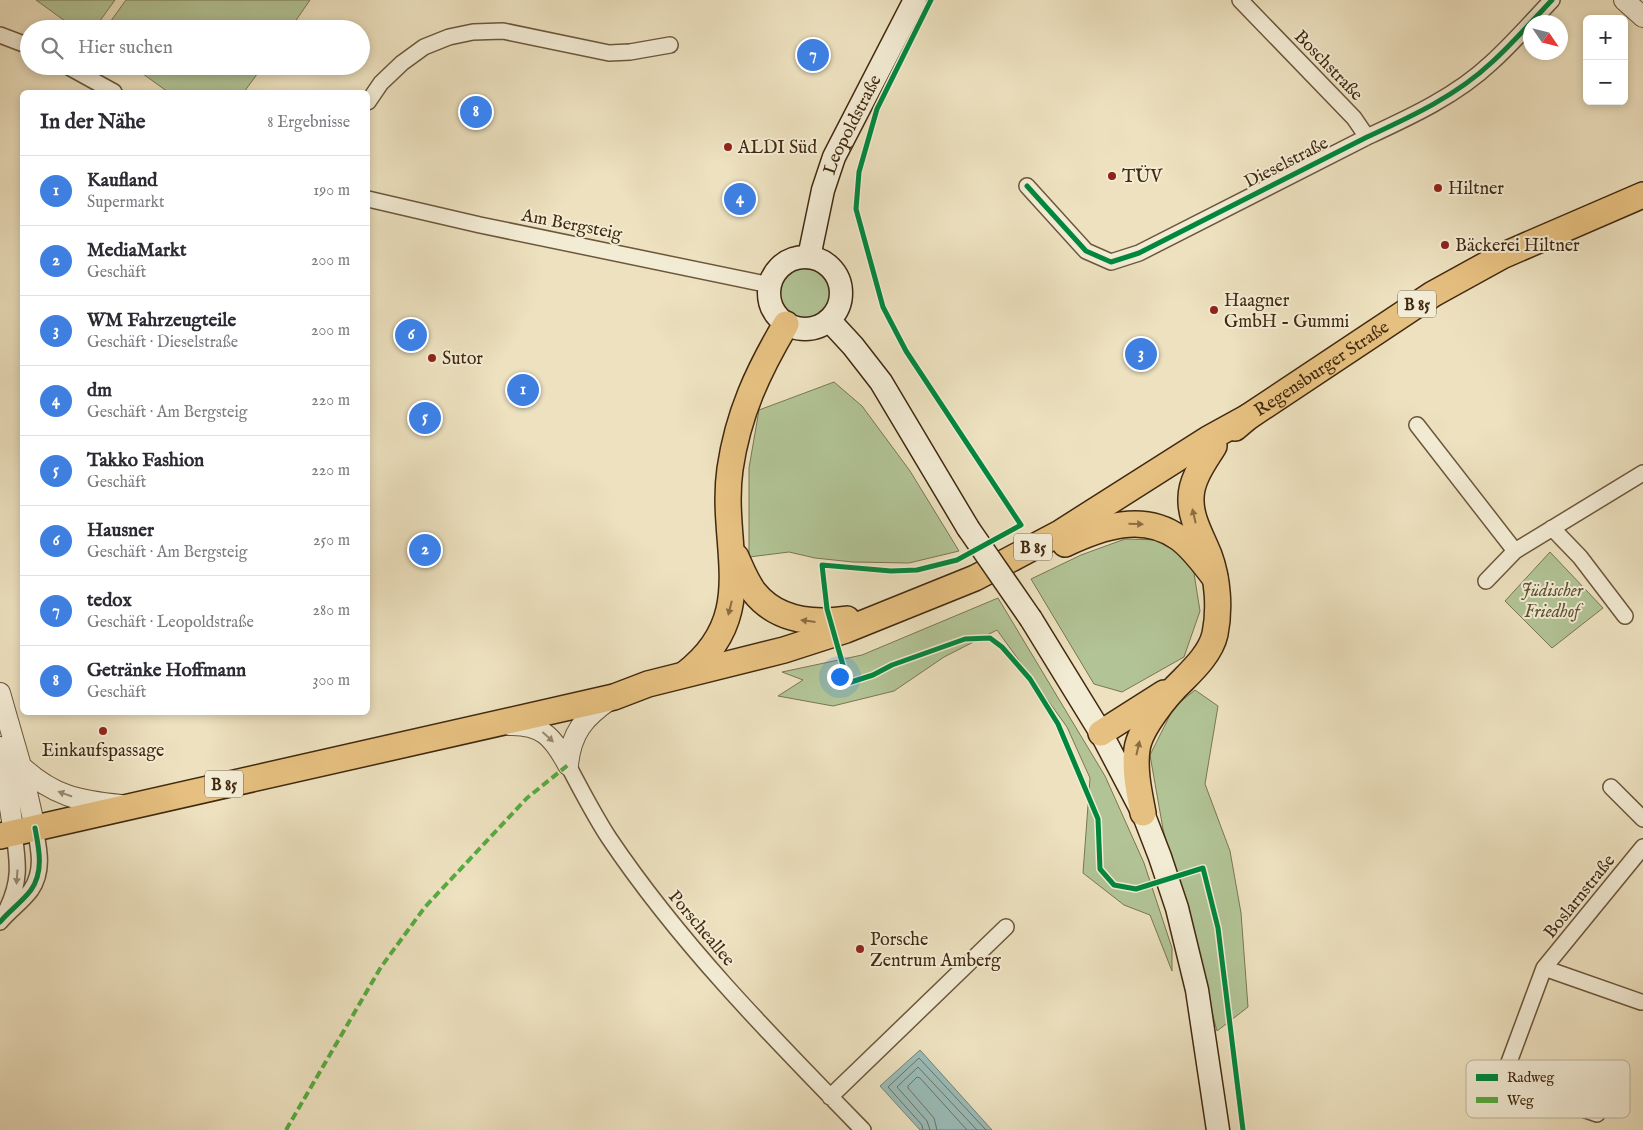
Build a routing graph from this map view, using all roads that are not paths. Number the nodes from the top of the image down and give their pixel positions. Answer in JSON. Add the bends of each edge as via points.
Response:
{"nodes":[{"id":1,"x":915,"y":0,"type":"edge"},
{"id":2,"x":1240,"y":0,"type":"edge"},
{"id":3,"x":1552,"y":0,"type":"edge"},
{"id":4,"x":1624,"y":0,"type":"edge"},
{"id":5,"x":1643,"y":17,"type":"edge"},
{"id":6,"x":0,"y":35,"type":"edge"},
{"id":7,"x":20,"y":43,"type":"edge"},
{"id":8,"x":670,"y":45,"type":"dead end"},
{"id":9,"x":83,"y":75,"type":"edge"},
{"id":10,"x":110,"y":90,"type":"edge"},
{"id":11,"x":370,"y":99,"type":"edge"},
{"id":12,"x":1367,"y":137,"type":"junction"},
{"id":13,"x":1027,"y":186,"type":"dead end"},
{"id":14,"x":1643,"y":195,"type":"edge"},
{"id":15,"x":370,"y":200,"type":"edge"},
{"id":16,"x":809,"y":257,"type":"junction"},
{"id":17,"x":770,"y":285,"type":"junction"},
{"id":18,"x":829,"y":320,"type":"junction"},
{"id":19,"x":786,"y":324,"type":"junction"},
{"id":20,"x":1248,"y":417,"type":"junction"},
{"id":21,"x":1417,"y":425,"type":"dead end"},
{"id":22,"x":1214,"y":446,"type":"junction"},
{"id":23,"x":1643,"y":473,"type":"edge"},
{"id":24,"x":1552,"y":528,"type":"junction"},
{"id":25,"x":730,"y":543,"type":"junction"},
{"id":26,"x":1514,"y":551,"type":"junction"},
{"id":27,"x":1041,"y":555,"type":"junction"},
{"id":28,"x":1215,"y":578,"type":"junction"},
{"id":29,"x":1486,"y":581,"type":"dead end"},
{"id":30,"x":907,"y":606,"type":"junction"},
{"id":31,"x":1625,"y":616,"type":"dead end"},
{"id":32,"x":684,"y":675,"type":"junction"},
{"id":33,"x":1177,"y":685,"type":"junction"},
{"id":34,"x":0,"y":693,"type":"edge"},
{"id":35,"x":618,"y":696,"type":"junction"},
{"id":36,"x":486,"y":726,"type":"junction"},
{"id":37,"x":1101,"y":733,"type":"junction"},
{"id":38,"x":0,"y":753,"type":"edge"},
{"id":39,"x":568,"y":765,"type":"junction"},
{"id":40,"x":21,"y":766,"type":"junction"},
{"id":41,"x":1611,"y":787,"type":"dead end"},
{"id":42,"x":130,"y":806,"type":"junction"},
{"id":43,"x":1143,"y":813,"type":"junction"},
{"id":44,"x":1643,"y":819,"type":"edge"},
{"id":45,"x":16,"y":832,"type":"edge"},
{"id":46,"x":1643,"y":847,"type":"edge"},
{"id":47,"x":1,"y":920,"type":"edge"},
{"id":48,"x":1006,"y":927,"type":"dead end"},
{"id":49,"x":1544,"y":968,"type":"junction"},
{"id":50,"x":1641,"y":1002,"type":"dead end"},
{"id":51,"x":1510,"y":1060,"type":"edge"},
{"id":52,"x":830,"y":1097,"type":"junction"},
{"id":53,"x":863,"y":1130,"type":"edge"},
{"id":54,"x":1218,"y":1130,"type":"edge"}],
"edges":[{"from":1,"to":16,"type":"main road","name":"Leopoldstraße","via":[[834,157],[823,190]]},
{"from":2,"to":12,"type":"street","name":"Boschstraße","via":[[1354,118]]},
{"from":3,"to":12,"type":"street","name":"Dieselstraße","via":[[1490,64],[1458,89]]},
{"from":4,"to":5,"type":"street"},
{"from":6,"to":7,"type":"street"},
{"from":8,"to":11,"type":"street","via":[[609,53],[503,31],[473,32],[424,47],[381,83]]},
{"from":9,"to":10,"type":"street"},
{"from":12,"to":13,"type":"street","name":"Dieselstraße","via":[[1139,253],[1111,262],[1086,251]]},
{"from":14,"to":20,"type":"main road","name":"Regensburger Straße","number":"B 85","via":[[1502,256],[1441,289]]},
{"from":15,"to":17,"type":"street","name":"Am Bergsteig"},
{"from":16,"to":17,"type":"main road","via":[[789,261],[779,268]]},
{"from":16,"to":18,"type":"main road","via":[[823,262],[838,280],[839,304]]},
{"from":17,"to":19,"type":"main road","via":[[774,312]]},
{"from":18,"to":19,"type":"main road","via":[[814,328],[803,329]]},
{"from":18,"to":37,"type":"main road","bridge":true,"via":[[881,382],[968,528],[1031,619]]},
{"from":19,"to":25,"type":"main road","via":[[756,377],[738,433],[730,469]]},
{"from":20,"to":22,"type":"main road","name":"Regensburger Straße","number":"B 85"},
{"from":20,"to":30,"type":"main road","number":"B 85","via":[[1060,533],[975,578]]},
{"from":21,"to":26,"type":"street"},
{"from":22,"to":27,"type":"main road","name":"Regensburger Straße","number":"B 85"},
{"from":28,"to":22,"type":"main road","one_way":true,"via":[[1193,517],[1191,497],[1195,480]]},
{"from":23,"to":24,"type":"street"},
{"from":24,"to":26,"type":"street"},
{"from":24,"to":31,"type":"street","via":[[1580,557]]},
{"from":30,"to":25,"type":"main road","one_way":true,"via":[[838,620],[802,621],[772,609],[754,592]]},
{"from":25,"to":32,"type":"main road","one_way":true,"via":[[734,577],[728,615],[722,632],[706,655]]},
{"from":26,"to":29,"type":"street"},
{"from":27,"to":28,"type":"main road","one_way":true,"via":[[1104,528],[1148,524],[1167,530],[1180,539]]},
{"from":27,"to":35,"type":"main road","number":"B 85","via":[[892,625],[785,660],[653,692]]},
{"from":28,"to":33,"type":"main road","via":[[1217,617],[1214,637],[1194,669]]},
{"from":30,"to":32,"type":"main road","number":"B 85","via":[[784,650]]},
{"from":32,"to":35,"type":"main road","number":"B 85"},
{"from":33,"to":37,"type":"main road"},
{"from":43,"to":33,"type":"main road","one_way":true,"via":[[1137,780],[1137,747],[1145,729]]},
{"from":34,"to":40,"type":"street"},
{"from":35,"to":36,"type":"main road","number":"B 85"},
{"from":35,"to":39,"type":"street","via":[[596,709],[583,722],[570,749]]},
{"from":36,"to":39,"type":"street","one_way":true,"via":[[528,725],[539,729],[560,749]]},
{"from":36,"to":42,"type":"main road","number":"B 85"},
{"from":37,"to":43,"type":"main road"},
{"from":38,"to":45,"type":"street"},
{"from":39,"to":52,"type":"street","name":"Porscheallee","via":[[609,838],[662,910],[754,1017]]},
{"from":42,"to":40,"type":"street","one_way":true,"via":[[52,790]]},
{"from":40,"to":45,"type":"street"},
{"from":41,"to":44,"type":"street"},
{"from":42,"to":45,"type":"main road","number":"B 85"},
{"from":43,"to":54,"type":"main road","via":[[1177,908],[1198,990]]},
{"from":45,"to":47,"type":"street","one_way":true,"via":[[16,886]]},
{"from":45,"to":47,"type":"street","via":[[40,862],[30,890]]},
{"from":46,"to":49,"type":"street","name":"Boslarnstraße"},
{"from":48,"to":52,"type":"street"},
{"from":49,"to":50,"type":"street"},
{"from":49,"to":51,"type":"street","name":"Boslarnstraße"},
{"from":52,"to":53,"type":"street","name":"Porscheallee"}]}
